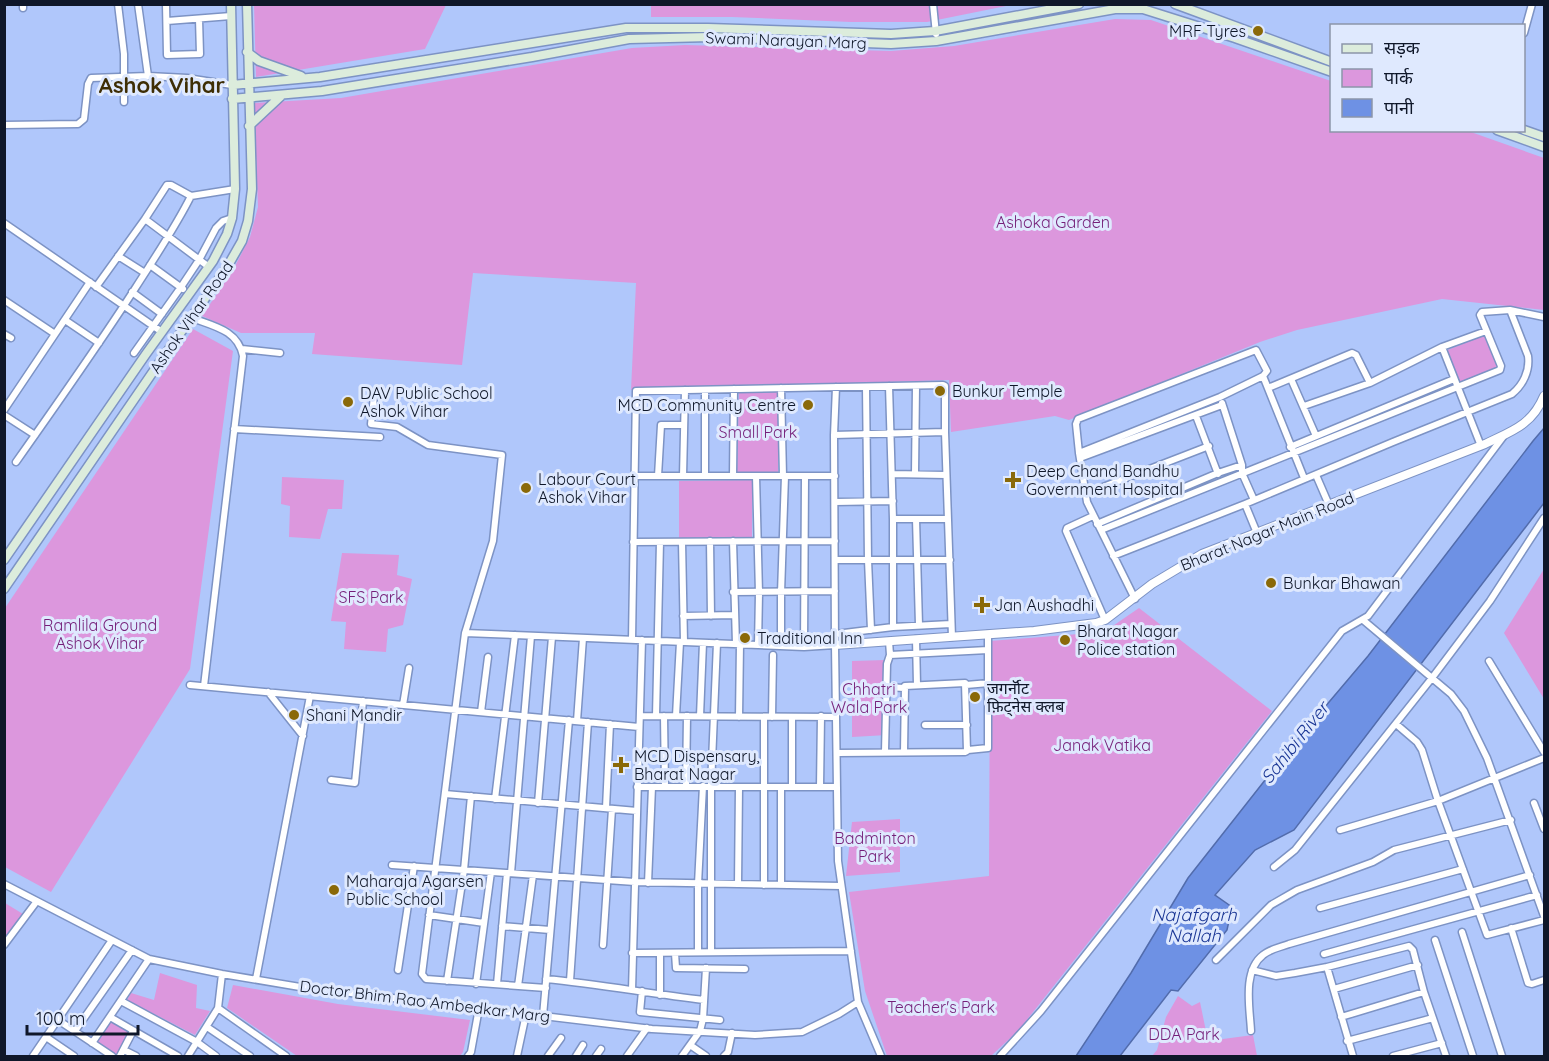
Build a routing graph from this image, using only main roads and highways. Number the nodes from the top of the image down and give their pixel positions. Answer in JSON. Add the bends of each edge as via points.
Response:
{"nodes":[{"id":1,"x":231,"y":4,"type":"edge"},
{"id":2,"x":247,"y":4,"type":"edge"},
{"id":3,"x":1079,"y":4,"type":"edge"},
{"id":4,"x":1174,"y":4,"type":"edge"},
{"id":5,"x":1070,"y":5,"type":"edge"},
{"id":6,"x":936,"y":36,"type":"junction"},
{"id":7,"x":247,"y":52,"type":"junction"},
{"id":8,"x":1328,"y":66,"type":"edge"},
{"id":9,"x":307,"y":78,"type":"junction"},
{"id":10,"x":248,"y":84,"type":"junction"},
{"id":11,"x":232,"y":85,"type":"junction"},
{"id":12,"x":284,"y":94,"type":"junction"},
{"id":13,"x":249,"y":98,"type":"junction"},
{"id":14,"x":232,"y":99,"type":"junction"},
{"id":15,"x":249,"y":126,"type":"junction"},
{"id":16,"x":1525,"y":130,"type":"edge"},
{"id":17,"x":1503,"y":132,"type":"edge"},
{"id":18,"x":1545,"y":137,"type":"edge"},
{"id":19,"x":1545,"y":147,"type":"edge"},
{"id":20,"x":4,"y":560,"type":"edge"},
{"id":21,"x":4,"y":589,"type":"edge"}],
"edges":[{"from":1,"to":11,"type":"main road","name":"Ashok Vihar Road"},
{"from":2,"to":7,"type":"main road","name":"Ashok Vihar Road"},
{"from":3,"to":5,"type":"main road","name":"Swami Narayan Marg"},
{"from":4,"to":8,"type":"main road","name":"Swami Narayan Marg"},
{"from":5,"to":6,"type":"main road","name":"Swami Narayan Marg"},
{"from":6,"to":8,"type":"main road","name":"Swami Narayan Marg","via":[[1115,9],[1143,9]]},
{"from":6,"to":9,"type":"main road","name":"Swami Narayan Marg","via":[[626,28]]},
{"from":6,"to":12,"type":"main road","name":"Swami Narayan Marg","via":[[891,44],[710,37],[629,39],[504,62]]},
{"from":7,"to":9,"type":"main road","via":[[259,61]]},
{"from":7,"to":10,"type":"main road","name":"Ashok Vihar Road"},
{"from":9,"to":10,"type":"main road","name":"Swami Narayan Marg"},
{"from":10,"to":11,"type":"main road","name":"Swami Narayan Marg"},
{"from":10,"to":13,"type":"main road","name":"Ashok Vihar Road"},
{"from":11,"to":14,"type":"main road","name":"Ashok Vihar Road"},
{"from":12,"to":13,"type":"main road","name":"Swami Narayan Marg"},
{"from":12,"to":15,"type":"main road"},
{"from":13,"to":14,"type":"main road","name":"Swami Narayan Marg"},
{"from":13,"to":15,"type":"main road","name":"Ashok Vihar Road"},
{"from":14,"to":20,"type":"main road","name":"Ashok Vihar Road","via":[[235,189],[227,234],[209,267]]},
{"from":15,"to":21,"type":"main road","name":"Ashok Vihar Road","via":[[252,189],[242,241]]},
{"from":16,"to":18,"type":"main road"},
{"from":17,"to":19,"type":"main road"}]}
